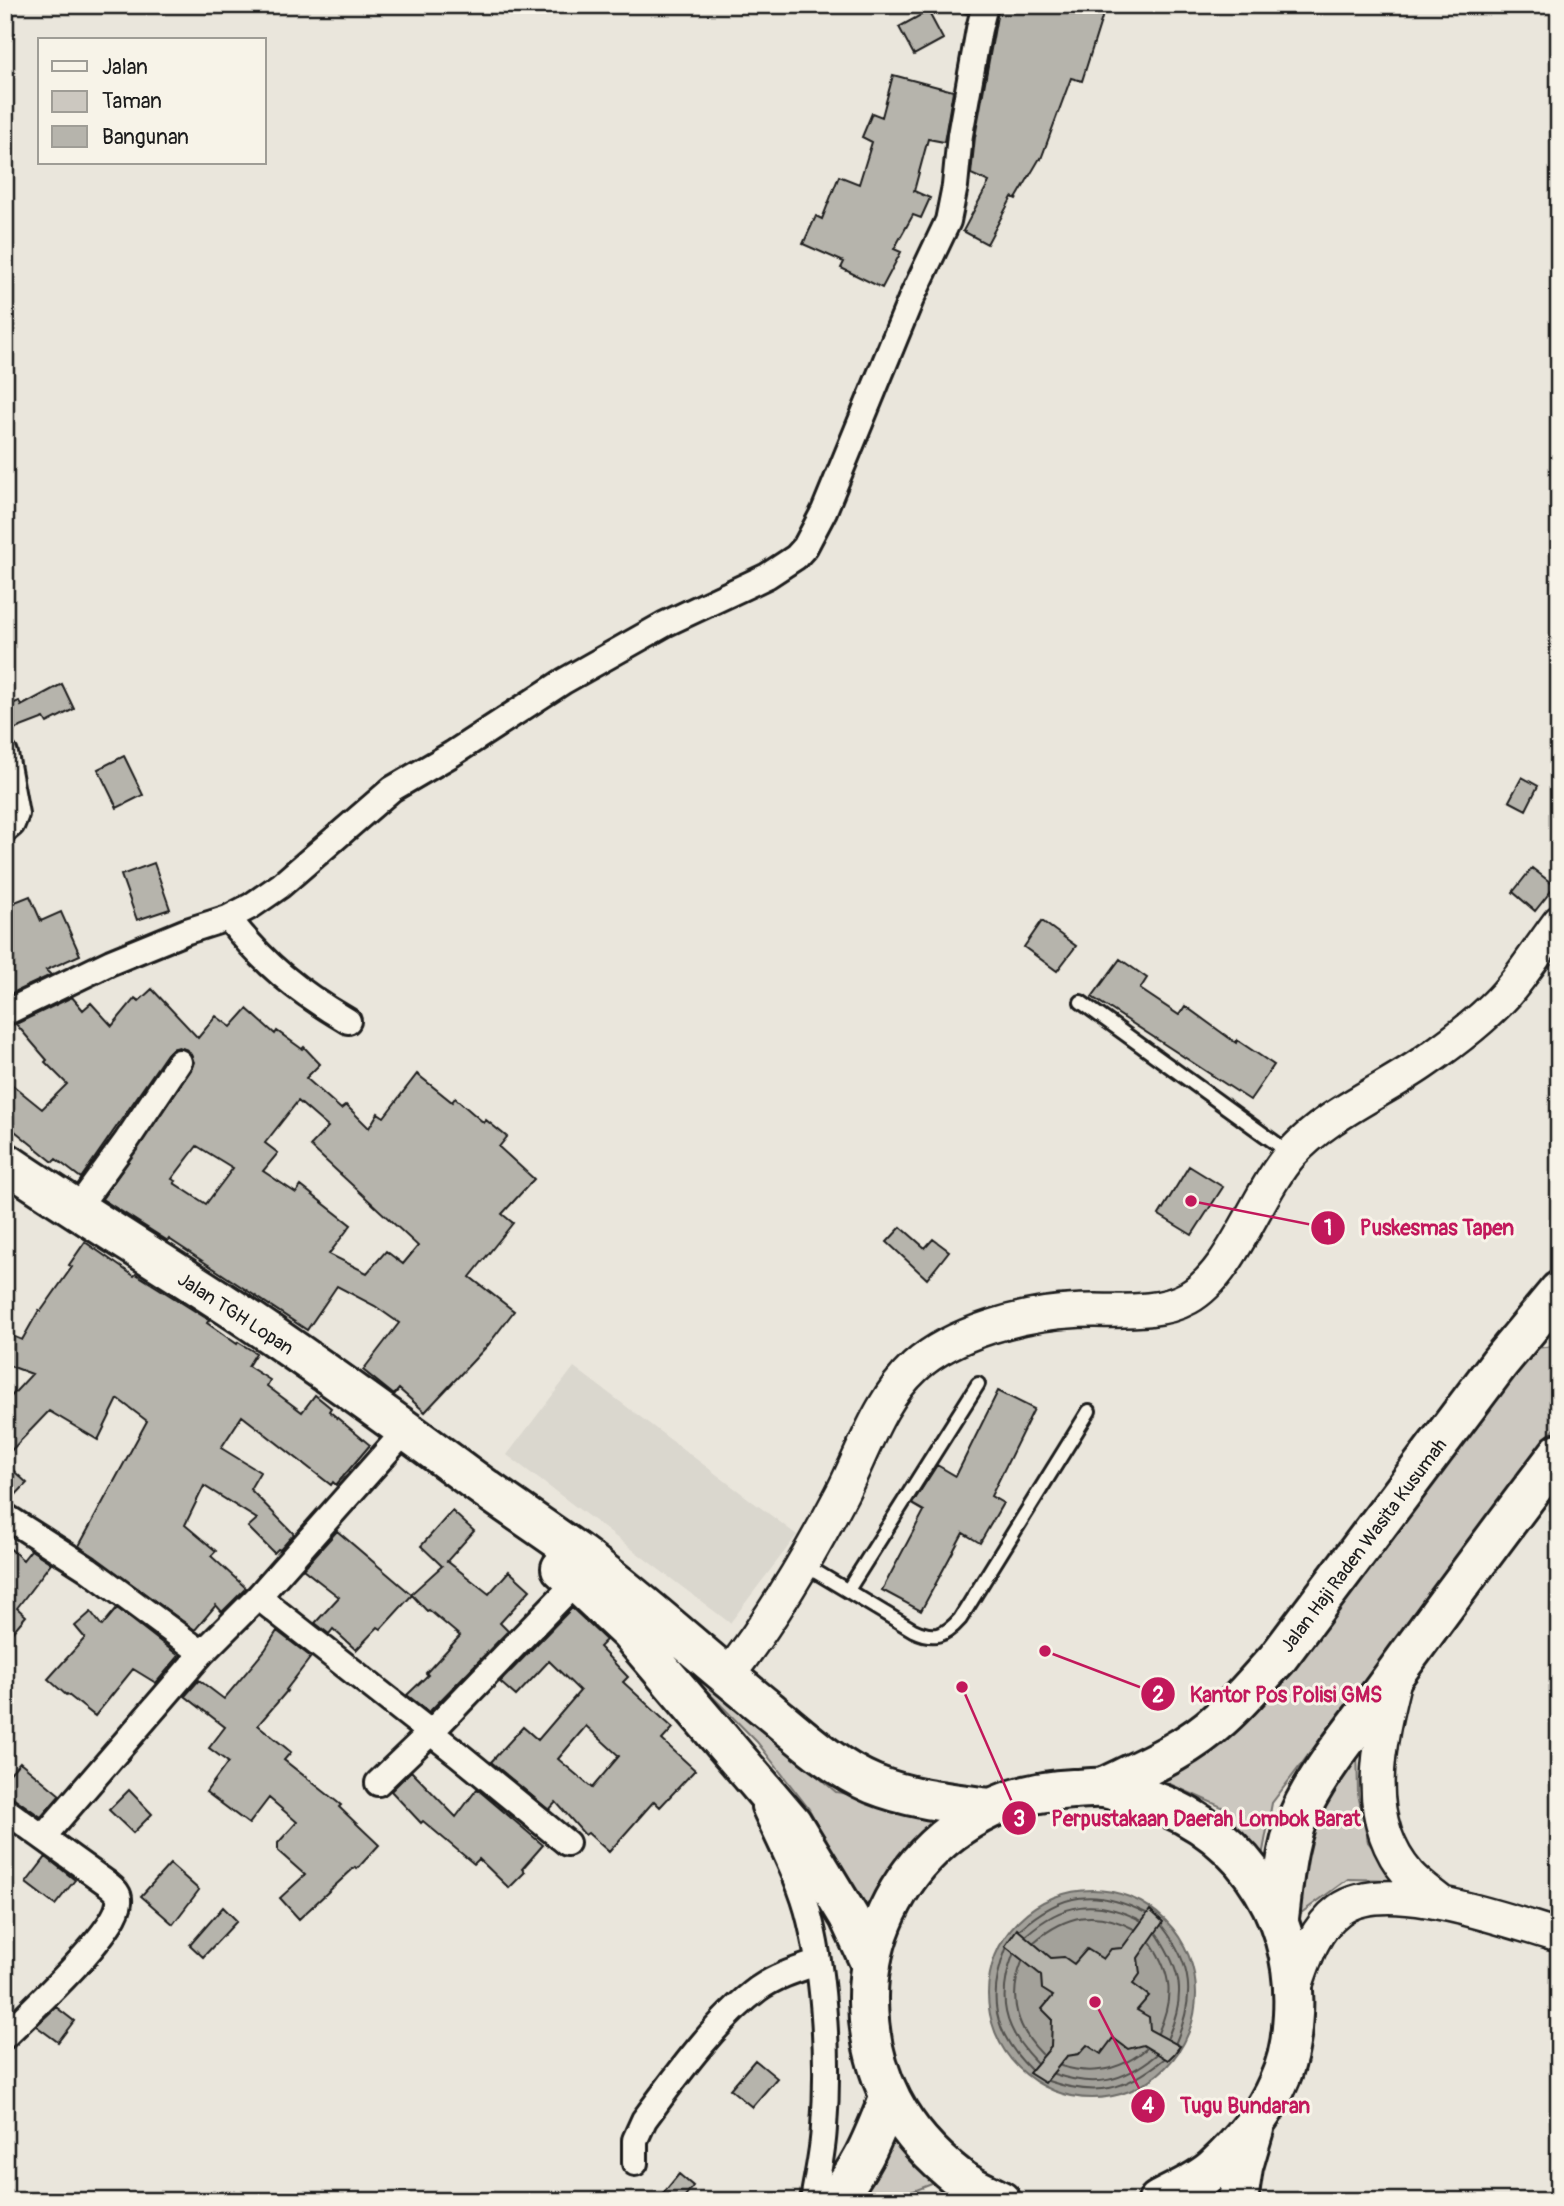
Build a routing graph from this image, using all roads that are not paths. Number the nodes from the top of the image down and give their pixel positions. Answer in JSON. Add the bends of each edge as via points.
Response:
{"nodes":[{"id":1,"x":985,"y":5,"type":"edge"},
{"id":2,"x":5,"y":754,"type":"edge"},
{"id":3,"x":5,"y":830,"type":"edge"},
{"id":4,"x":228,"y":918,"type":"junction"},
{"id":5,"x":1559,"y":922,"type":"edge"},
{"id":6,"x":1081,"y":1002,"type":"dead end"},
{"id":7,"x":5,"y":1013,"type":"edge"},
{"id":8,"x":348,"y":1021,"type":"dead end"},
{"id":9,"x":179,"y":1062,"type":"dead end"},
{"id":10,"x":1292,"y":1154,"type":"junction"},
{"id":11,"x":5,"y":1162,"type":"edge"},
{"id":12,"x":76,"y":1210,"type":"junction"},
{"id":13,"x":1559,"y":1291,"type":"edge"},
{"id":14,"x":1559,"y":1342,"type":"edge"},
{"id":15,"x":1500,"y":1362,"type":"junction"},
{"id":16,"x":978,"y":1384,"type":"dead end"},
{"id":17,"x":1089,"y":1411,"type":"dead end"},
{"id":18,"x":407,"y":1429,"type":"junction"},
{"id":19,"x":1559,"y":1453,"type":"edge"},
{"id":20,"x":462,"y":1472,"type":"junction"},
{"id":21,"x":5,"y":1516,"type":"edge"},
{"id":22,"x":803,"y":1564,"type":"junction"},
{"id":23,"x":576,"y":1582,"type":"junction"},
{"id":24,"x":848,"y":1590,"type":"junction"},
{"id":25,"x":258,"y":1597,"type":"junction"},
{"id":26,"x":640,"y":1621,"type":"junction"},
{"id":27,"x":202,"y":1653,"type":"junction"},
{"id":28,"x":1396,"y":1672,"type":"junction"},
{"id":29,"x":727,"y":1677,"type":"junction"},
{"id":30,"x":430,"y":1733,"type":"junction"},
{"id":31,"x":746,"y":1766,"type":"junction"},
{"id":32,"x":378,"y":1783,"type":"dead end"},
{"id":33,"x":1102,"y":1788,"type":"junction"},
{"id":34,"x":990,"y":1808,"type":"junction"},
{"id":35,"x":5,"y":1810,"type":"edge"},
{"id":36,"x":44,"y":1836,"type":"junction"},
{"id":37,"x":567,"y":1843,"type":"dead end"},
{"id":38,"x":1443,"y":1904,"type":"junction"},
{"id":39,"x":1279,"y":1918,"type":"junction"},
{"id":40,"x":1559,"y":1936,"type":"edge"},
{"id":41,"x":817,"y":1963,"type":"junction"},
{"id":42,"x":871,"y":1965,"type":"junction"},
{"id":43,"x":1295,"y":1988,"type":"junction"},
{"id":44,"x":5,"y":2036,"type":"edge"},
{"id":45,"x":889,"y":2098,"type":"junction"},
{"id":46,"x":1256,"y":2124,"type":"junction"},
{"id":47,"x":635,"y":2163,"type":"dead end"},
{"id":48,"x":978,"y":2197,"type":"edge"},
{"id":49,"x":813,"y":2201,"type":"edge"},
{"id":50,"x":832,"y":2201,"type":"edge"},
{"id":51,"x":1158,"y":2201,"type":"edge"},
{"id":52,"x":1238,"y":2201,"type":"edge"}],
"edges":[{"from":1,"to":4,"type":"street","via":[[948,221],[824,511],[796,557],[564,681],[392,789],[279,886]]},
{"from":2,"to":3,"type":"street","via":[[16,814]]},
{"from":4,"to":7,"type":"street","via":[[111,962]]},
{"from":4,"to":8,"type":"street","via":[[251,948],[288,981]]},
{"from":5,"to":10,"type":"street","via":[[1505,995],[1474,1023],[1423,1063],[1336,1118]]},
{"from":6,"to":10,"type":"lane"},
{"from":9,"to":12,"type":"street"},
{"from":10,"to":22,"type":"street","via":[[1221,1265],[1189,1298],[1154,1307],[1026,1318],[979,1331],[930,1354],[913,1368],[890,1397]]},
{"from":11,"to":12,"type":"highway","name":"Jalan TGH Lopan"},
{"from":12,"to":18,"type":"highway","name":"Jalan TGH Lopan"},
{"from":13,"to":15,"type":"highway","name":"Jalan Haji Raden Wasita Kusumah"},
{"from":14,"to":15,"type":"highway","via":[[1537,1340]]},
{"from":15,"to":33,"type":"highway","name":"Jalan Haji Raden Wasita Kusumah","via":[[1277,1659],[1244,1696],[1193,1740]]},
{"from":16,"to":24,"type":"lane"},
{"from":17,"to":24,"type":"lane","via":[[960,1619],[945,1635],[913,1630]]},
{"from":18,"to":20,"type":"highway","name":"Jalan TGH Lopan"},
{"from":18,"to":25,"type":"street"},
{"from":19,"to":28,"type":"highway"},
{"from":20,"to":23,"type":"highway"},
{"from":20,"to":26,"type":"highway","via":[[584,1558]]},
{"from":21,"to":27,"type":"street","via":[[88,1569]]},
{"from":22,"to":24,"type":"lane"},
{"from":22,"to":29,"type":"street"},
{"from":23,"to":26,"type":"highway"},
{"from":23,"to":30,"type":"street"},
{"from":25,"to":27,"type":"street"},
{"from":25,"to":30,"type":"street"},
{"from":26,"to":29,"type":"highway"},
{"from":26,"to":31,"type":"highway"},
{"from":27,"to":36,"type":"street"},
{"from":28,"to":38,"type":"street","via":[[1381,1731],[1380,1815],[1397,1858],[1410,1876]]},
{"from":28,"to":39,"type":"highway","via":[[1305,1803],[1287,1858]]},
{"from":29,"to":34,"type":"highway","via":[[810,1745],[873,1784],[937,1802]]},
{"from":30,"to":32,"type":"street"},
{"from":30,"to":37,"type":"street"},
{"from":31,"to":41,"type":"street","via":[[799,1885]]},
{"from":31,"to":42,"type":"highway","via":[[792,1823],[849,1917]]},
{"from":33,"to":34,"type":"highway","via":[[1045,1790]]},
{"from":33,"to":39,"type":"highway","via":[[1158,1801],[1209,1829],[1250,1869]]},
{"from":34,"to":42,"type":"highway","via":[[957,1827],[905,1880],[886,1913]]},
{"from":35,"to":36,"type":"street"},
{"from":36,"to":44,"type":"street","via":[[117,1892],[119,1903],[95,1941]]},
{"from":38,"to":40,"type":"street"},
{"from":38,"to":43,"type":"street","via":[[1390,1896],[1352,1902],[1324,1924],[1310,1945]]},
{"from":39,"to":43,"type":"highway"},
{"from":41,"to":47,"type":"street","via":[[784,1974],[737,2006],[644,2120],[635,2140]]},
{"from":41,"to":49,"type":"street","via":[[824,2025],[824,2128]]},
{"from":42,"to":45,"type":"highway","via":[[868,2024],[875,2062]]},
{"from":43,"to":46,"type":"highway","via":[[1292,2036],[1279,2082]]},
{"from":45,"to":48,"type":"highway","via":[[920,2144]]},
{"from":45,"to":50,"type":"highway","via":[[864,2158]]},
{"from":46,"to":51,"type":"highway","via":[[1212,2170]]},
{"from":46,"to":52,"type":"highway"}]}
